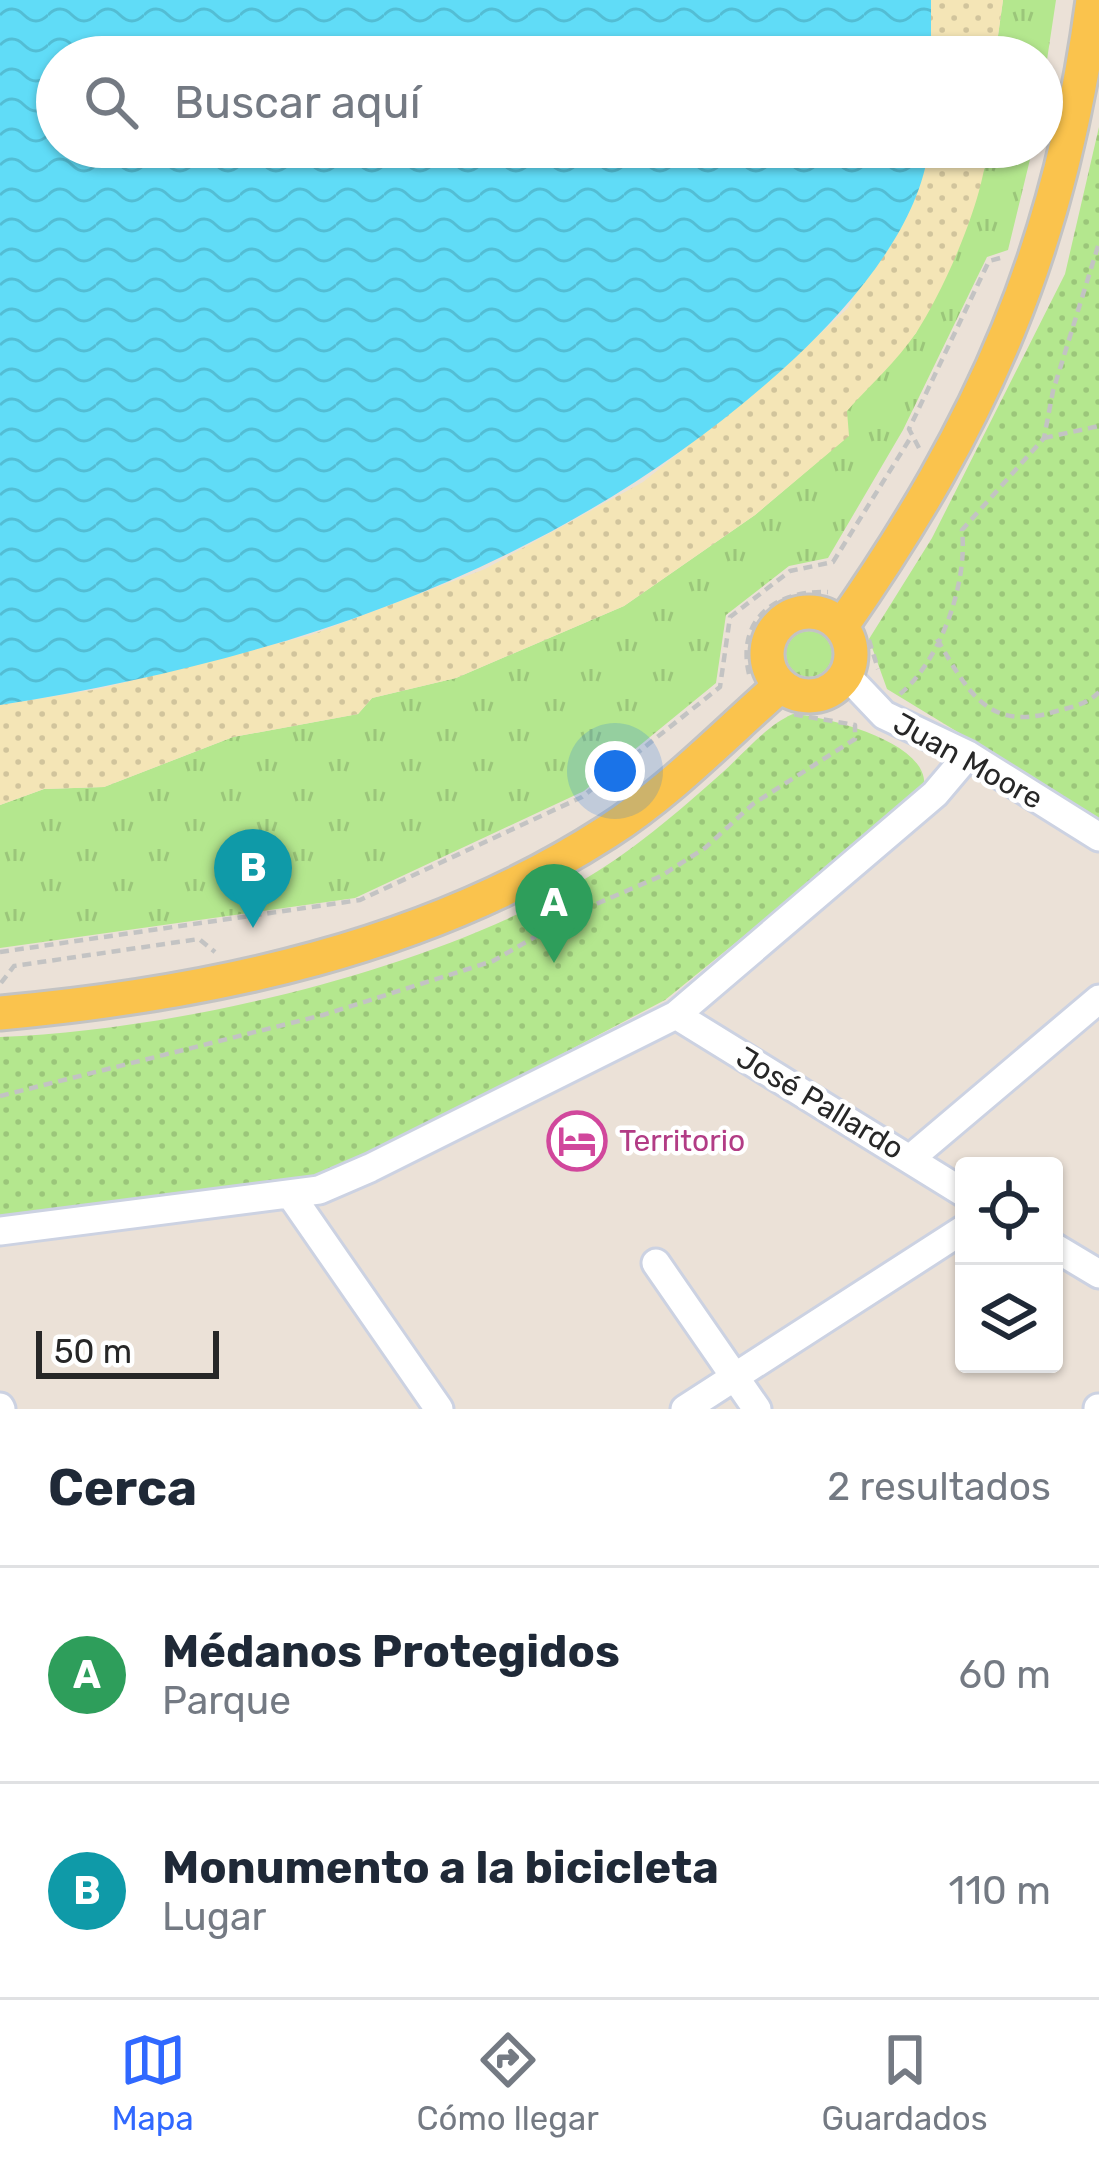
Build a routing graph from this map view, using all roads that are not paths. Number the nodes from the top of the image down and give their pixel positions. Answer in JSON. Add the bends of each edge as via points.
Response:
{"nodes":[{"id":1,"x":1093,"y":0,"type":"edge"},
{"id":2,"x":841,"y":626,"type":"junction"},
{"id":3,"x":845,"y":675,"type":"junction"},
{"id":4,"x":765,"y":681,"type":"junction"},
{"id":5,"x":968,"y":755,"type":"junction"},
{"id":6,"x":1099,"y":837,"type":"edge"},
{"id":7,"x":1099,"y":999,"type":"edge"},
{"id":8,"x":0,"y":1013,"type":"edge"},
{"id":9,"x":676,"y":1015,"type":"junction"},
{"id":10,"x":911,"y":1158,"type":"junction"},
{"id":11,"x":955,"y":1186,"type":"edge"},
{"id":12,"x":290,"y":1195,"type":"junction"},
{"id":13,"x":0,"y":1231,"type":"edge"},
{"id":14,"x":955,"y":1235,"type":"edge"},
{"id":15,"x":1063,"y":1252,"type":"edge"},
{"id":16,"x":656,"y":1263,"type":"dead end"},
{"id":17,"x":1099,"y":1274,"type":"edge"},
{"id":18,"x":734,"y":1377,"type":"junction"},
{"id":19,"x":439,"y":1409,"type":"edge"},
{"id":20,"x":685,"y":1409,"type":"edge"},
{"id":21,"x":758,"y":1409,"type":"edge"}],
"edges":[{"from":1,"to":2,"type":"main road","via":[[1062,181],[1035,270],[943,469]]},
{"from":2,"to":3,"type":"main road","via":[[851,650]]},
{"from":2,"to":4,"type":"main road","via":[[804,612],[780,624]]},
{"from":3,"to":4,"type":"main road","via":[[815,695]]},
{"from":3,"to":5,"type":"street","name":"Juan Moore","via":[[884,715]]},
{"from":4,"to":8,"type":"main road","via":[[611,830],[440,918],[226,980]]},
{"from":5,"to":6,"type":"street","name":"Juan Moore"},
{"from":5,"to":9,"type":"street","via":[[935,794]]},
{"from":7,"to":10,"type":"street"},
{"from":9,"to":10,"type":"street","name":"José Pallardo"},
{"from":9,"to":12,"type":"street","via":[[370,1168]]},
{"from":10,"to":11,"type":"street","name":"José Pallardo"},
{"from":12,"to":13,"type":"street"},
{"from":12,"to":19,"type":"street"},
{"from":14,"to":18,"type":"street"},
{"from":15,"to":17,"type":"street"},
{"from":16,"to":18,"type":"street"},
{"from":18,"to":20,"type":"street"},
{"from":18,"to":21,"type":"street"}]}
